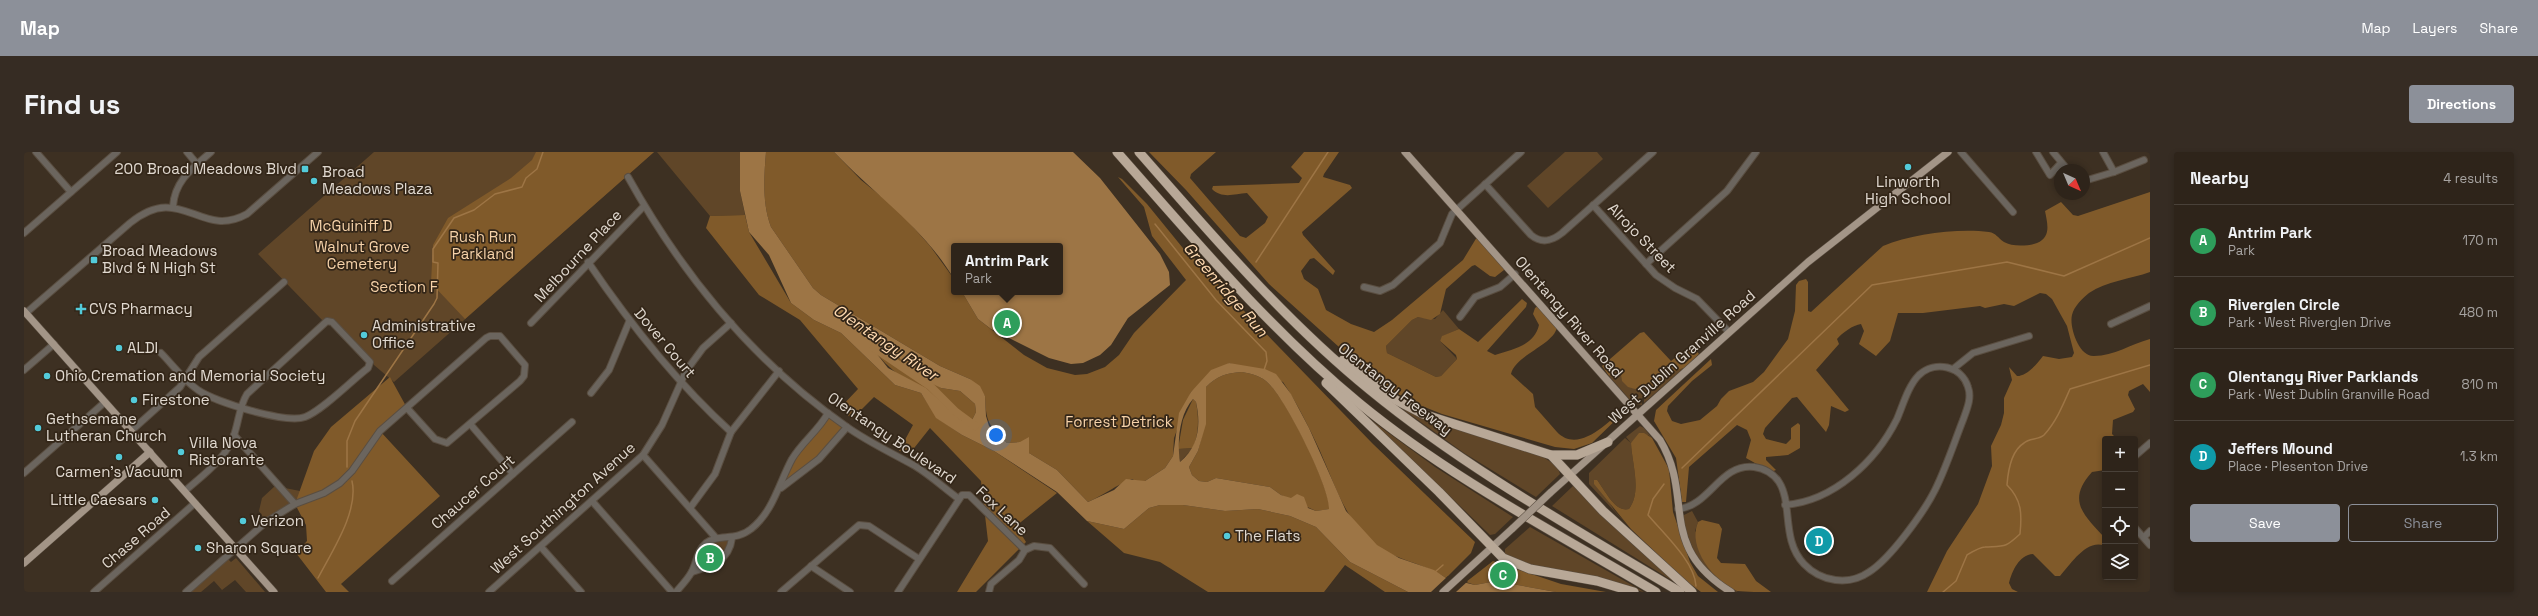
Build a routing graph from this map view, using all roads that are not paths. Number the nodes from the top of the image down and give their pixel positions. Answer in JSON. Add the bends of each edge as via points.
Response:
{"nodes":[{"id":1,"x":36,"y":152,"type":"edge"},
{"id":2,"x":117,"y":152,"type":"edge"},
{"id":3,"x":187,"y":152,"type":"edge"},
{"id":4,"x":211,"y":152,"type":"edge"},
{"id":5,"x":318,"y":152,"type":"edge"},
{"id":6,"x":1117,"y":152,"type":"edge"},
{"id":7,"x":1139,"y":152,"type":"edge"},
{"id":8,"x":1405,"y":152,"type":"edge"},
{"id":9,"x":1521,"y":152,"type":"edge"},
{"id":10,"x":1653,"y":152,"type":"edge"},
{"id":11,"x":1756,"y":152,"type":"edge"},
{"id":12,"x":1948,"y":152,"type":"edge"},
{"id":13,"x":1961,"y":152,"type":"edge"},
{"id":14,"x":2036,"y":152,"type":"edge"},
{"id":15,"x":2053,"y":152,"type":"edge"},
{"id":16,"x":2103,"y":152,"type":"edge"},
{"id":17,"x":2144,"y":160,"type":"dead end"},
{"id":18,"x":2061,"y":163,"type":"joint"},
{"id":19,"x":198,"y":164,"type":"junction"},
{"id":20,"x":2114,"y":172,"type":"junction"},
{"id":21,"x":628,"y":177,"type":"dead end"},
{"id":22,"x":2090,"y":179,"type":"edge"},
{"id":23,"x":1485,"y":184,"type":"junction"},
{"id":24,"x":71,"y":192,"type":"junction"},
{"id":25,"x":1593,"y":205,"type":"junction"},
{"id":26,"x":173,"y":206,"type":"junction"},
{"id":27,"x":644,"y":206,"type":"junction"},
{"id":28,"x":1457,"y":209,"type":"junction"},
{"id":29,"x":2013,"y":212,"type":"dead end"},
{"id":30,"x":24,"y":233,"type":"edge"},
{"id":31,"x":588,"y":262,"type":"junction"},
{"id":32,"x":1646,"y":264,"type":"junction"},
{"id":33,"x":1515,"y":274,"type":"junction"},
{"id":34,"x":284,"y":282,"type":"dead end"},
{"id":35,"x":1364,"y":287,"type":"dead end"},
{"id":36,"x":2150,"y":306,"type":"edge"},
{"id":37,"x":25,"y":312,"type":"edge"},
{"id":38,"x":1460,"y":317,"type":"dead end"},
{"id":39,"x":629,"y":322,"type":"junction"},
{"id":40,"x":732,"y":323,"type":"junction"},
{"id":41,"x":531,"y":324,"type":"dead end"},
{"id":42,"x":2111,"y":324,"type":"dead end"},
{"id":43,"x":1729,"y":332,"type":"junction"},
{"id":44,"x":2029,"y":336,"type":"dead end"},
{"id":45,"x":1309,"y":337,"type":"junction"},
{"id":46,"x":54,"y":344,"type":"junction"},
{"id":47,"x":1298,"y":350,"type":"junction"},
{"id":48,"x":161,"y":353,"type":"dead end"},
{"id":49,"x":1953,"y":369,"type":"junction"},
{"id":50,"x":24,"y":370,"type":"edge"},
{"id":51,"x":779,"y":372,"type":"junction"},
{"id":52,"x":185,"y":379,"type":"junction"},
{"id":53,"x":680,"y":381,"type":"junction"},
{"id":54,"x":591,"y":392,"type":"dead end"},
{"id":55,"x":106,"y":402,"type":"junction"},
{"id":56,"x":241,"y":406,"type":"junction"},
{"id":57,"x":407,"y":408,"type":"junction"},
{"id":58,"x":828,"y":413,"type":"junction"},
{"id":59,"x":1638,"y":414,"type":"junction"},
{"id":60,"x":572,"y":422,"type":"dead end"},
{"id":61,"x":471,"y":425,"type":"junction"},
{"id":62,"x":847,"y":427,"type":"junction"},
{"id":63,"x":131,"y":431,"type":"junction"},
{"id":64,"x":731,"y":432,"type":"junction"},
{"id":65,"x":234,"y":435,"type":"junction"},
{"id":66,"x":1608,"y":442,"type":"junction"},
{"id":67,"x":2150,"y":443,"type":"edge"},
{"id":68,"x":150,"y":452,"type":"junction"},
{"id":69,"x":2138,"y":453,"type":"edge"},
{"id":70,"x":643,"y":455,"type":"junction"},
{"id":71,"x":1551,"y":455,"type":"junction"},
{"id":72,"x":24,"y":473,"type":"edge"},
{"id":73,"x":513,"y":474,"type":"junction"},
{"id":74,"x":1571,"y":475,"type":"junction"},
{"id":75,"x":779,"y":489,"type":"junction"},
{"id":76,"x":185,"y":491,"type":"junction"},
{"id":77,"x":959,"y":499,"type":"junction"},
{"id":78,"x":592,"y":502,"type":"junction"},
{"id":79,"x":195,"y":503,"type":"junction"},
{"id":80,"x":295,"y":504,"type":"junction"},
{"id":81,"x":1785,"y":505,"type":"junction"},
{"id":82,"x":690,"y":508,"type":"junction"},
{"id":83,"x":1678,"y":509,"type":"junction"},
{"id":84,"x":2138,"y":531,"type":"edge"},
{"id":85,"x":2150,"y":531,"type":"edge"},
{"id":86,"x":2144,"y":537,"type":"junction"},
{"id":87,"x":716,"y":538,"type":"junction"},
{"id":88,"x":732,"y":538,"type":"junction"},
{"id":89,"x":2150,"y":545,"type":"edge"},
{"id":90,"x":541,"y":547,"type":"junction"},
{"id":91,"x":1492,"y":547,"type":"junction"},
{"id":92,"x":236,"y":548,"type":"junction"},
{"id":93,"x":1025,"y":550,"type":"junction"},
{"id":94,"x":919,"y":558,"type":"junction"},
{"id":95,"x":24,"y":563,"type":"edge"},
{"id":96,"x":811,"y":566,"type":"junction"},
{"id":97,"x":692,"y":572,"type":"junction"},
{"id":98,"x":392,"y":581,"type":"dead end"},
{"id":99,"x":1084,"y":584,"type":"dead end"},
{"id":100,"x":989,"y":591,"type":"edge"},
{"id":101,"x":94,"y":592,"type":"edge"},
{"id":102,"x":186,"y":592,"type":"edge"},
{"id":103,"x":274,"y":592,"type":"edge"},
{"id":104,"x":489,"y":592,"type":"edge"},
{"id":105,"x":581,"y":592,"type":"edge"},
{"id":106,"x":672,"y":592,"type":"edge"},
{"id":107,"x":676,"y":592,"type":"edge"},
{"id":108,"x":781,"y":592,"type":"edge"},
{"id":109,"x":850,"y":592,"type":"edge"},
{"id":110,"x":898,"y":592,"type":"edge"},
{"id":111,"x":1443,"y":592,"type":"edge"},
{"id":112,"x":1634,"y":592,"type":"edge"},
{"id":113,"x":1656,"y":592,"type":"edge"},
{"id":114,"x":1680,"y":592,"type":"edge"},
{"id":115,"x":1692,"y":592,"type":"edge"},
{"id":116,"x":1731,"y":592,"type":"edge"}],
"edges":[{"from":1,"to":24,"type":"street"},
{"from":2,"to":24,"type":"street"},
{"from":3,"to":19,"type":"street"},
{"from":4,"to":19,"type":"street"},
{"from":5,"to":26,"type":"street","via":[[247,214],[236,219],[212,221]]},
{"from":6,"to":47,"type":"highway","name":"Olentangy Freeway","via":[[1233,283]]},
{"from":7,"to":45,"type":"highway","name":"Olentangy Freeway","via":[[1244,271]]},
{"from":8,"to":28,"type":"main road","name":"Olentangy River Road"},
{"from":9,"to":23,"type":"street"},
{"from":10,"to":25,"type":"street"},
{"from":11,"to":32,"type":"street","via":[[1727,191]]},
{"from":12,"to":43,"type":"main road","name":"West Dublin Granville Road","via":[[1850,227]]},
{"from":13,"to":29,"type":"street"},
{"from":14,"to":18,"type":"street","via":[[2050,175]]},
{"from":15,"to":18,"type":"street"},
{"from":16,"to":20,"type":"street"},
{"from":17,"to":20,"type":"street"},
{"from":19,"to":26,"type":"street","via":[[178,185]]},
{"from":20,"to":22,"type":"street"},
{"from":21,"to":27,"type":"street","name":"Olentangy Boulevard"},
{"from":23,"to":25,"type":"street","via":[[1531,235],[1544,241],[1558,237]]},
{"from":23,"to":28,"type":"street"},
{"from":24,"to":30,"type":"street"},
{"from":25,"to":32,"type":"street","name":"Alrojo Street"},
{"from":26,"to":37,"type":"street","via":[[156,209],[134,219]]},
{"from":27,"to":31,"type":"street","name":"Melbourne Place"},
{"from":27,"to":40,"type":"street","name":"Olentangy Boulevard","via":[[688,271]]},
{"from":28,"to":33,"type":"main road","name":"Olentangy River Road"},
{"from":28,"to":35,"type":"street","via":[[1448,219],[1440,243],[1393,285],[1380,291]]},
{"from":31,"to":39,"type":"street","name":"Dover Court"},
{"from":31,"to":41,"type":"street","name":"Melbourne Place"},
{"from":32,"to":43,"type":"street","name":"Alrojo Street","via":[[1674,288],[1697,299]]},
{"from":33,"to":38,"type":"street","via":[[1500,287],[1475,297]]},
{"from":33,"to":59,"type":"main road","name":"Olentangy River Road"},
{"from":34,"to":52,"type":"street","via":[[199,357]]},
{"from":36,"to":42,"type":"street"},
{"from":37,"to":46,"type":"main road"},
{"from":39,"to":53,"type":"street","name":"Dover Court"},
{"from":39,"to":54,"type":"street","via":[[609,370]]},
{"from":40,"to":51,"type":"street","name":"Olentangy Boulevard"},
{"from":40,"to":53,"type":"street","name":"West Southington Avenue","via":[[699,353]]},
{"from":43,"to":59,"type":"main road","name":"West Dublin Granville Road"},
{"from":44,"to":49,"type":"street","via":[[1973,353]]},
{"from":45,"to":71,"type":"highway","via":[[1336,354],[1396,400],[1423,414]]},
{"from":45,"to":114,"type":"highway","name":"Olentangy Freeway","via":[[1370,391],[1444,447]]},
{"from":46,"to":50,"type":"street"},
{"from":46,"to":55,"type":"main road"},
{"from":47,"to":91,"type":"highway","via":[[1318,375]]},
{"from":47,"to":113,"type":"highway","name":"Olentangy Freeway","via":[[1360,404],[1435,461],[1485,493]]},
{"from":48,"to":52,"type":"street"},
{"from":49,"to":81,"type":"street","via":[[1930,368],[1919,375],[1882,443],[1850,476],[1822,495]]},
{"from":49,"to":81,"type":"street","via":[[1963,378],[1970,397],[1949,456],[1935,490],[1921,513],[1898,543],[1870,572],[1842,581],[1821,576],[1810,570],[1796,553]]},
{"from":51,"to":58,"type":"street","name":"Olentangy Boulevard"},
{"from":51,"to":64,"type":"street"},
{"from":52,"to":56,"type":"street","via":[[203,394]]},
{"from":52,"to":63,"type":"street","via":[[170,398]]},
{"from":53,"to":64,"type":"street","name":"Dover Court"},
{"from":53,"to":70,"type":"street","name":"West Southington Avenue","via":[[662,425]]},
{"from":55,"to":63,"type":"main road"},
{"from":55,"to":72,"type":"street"},
{"from":56,"to":56,"type":"street","via":[[253,388],[327,321],[332,322],[366,356],[370,365],[306,417],[289,419]]},
{"from":56,"to":65,"type":"street"},
{"from":57,"to":61,"type":"street","via":[[435,439],[447,443]]},
{"from":57,"to":61,"type":"street","via":[[486,338],[500,336],[523,360],[526,370],[520,381]]},
{"from":57,"to":80,"type":"street","via":[[380,431],[346,478],[324,493]]},
{"from":58,"to":62,"type":"street","name":"Olentangy Boulevard"},
{"from":58,"to":75,"type":"street","via":[[793,458]]},
{"from":59,"to":66,"type":"main road","name":"West Dublin Granville Road"},
{"from":59,"to":83,"type":"main road","name":"Olentangy River Road","via":[[1667,451],[1675,478]]},
{"from":60,"to":73,"type":"street","name":"Chaucer Court"},
{"from":61,"to":73,"type":"street"},
{"from":62,"to":75,"type":"street","via":[[819,459]]},
{"from":62,"to":77,"type":"street","name":"Olentangy Boulevard","via":[[916,467]]},
{"from":63,"to":68,"type":"main road"},
{"from":64,"to":82,"type":"street","via":[[715,474]]},
{"from":65,"to":76,"type":"street","via":[[220,459]]},
{"from":65,"to":80,"type":"street"},
{"from":66,"to":71,"type":"highway","via":[[1577,455]]},
{"from":66,"to":74,"type":"main road","name":"West Dublin Granville Road"},
{"from":67,"to":69,"type":"street"},
{"from":68,"to":76,"type":"main road"},
{"from":68,"to":95,"type":"main road"},
{"from":70,"to":78,"type":"street","name":"West Southington Avenue"},
{"from":70,"to":82,"type":"street"},
{"from":71,"to":74,"type":"highway"},
{"from":73,"to":98,"type":"street","name":"Chaucer Court"},
{"from":74,"to":91,"type":"main road","name":"West Dublin Granville Road","bridge":true},
{"from":74,"to":115,"type":"highway","via":[[1603,511]]},
{"from":75,"to":88,"type":"street","via":[[760,522],[749,531]]},
{"from":76,"to":79,"type":"main road"},
{"from":77,"to":93,"type":"street","name":"Fox Lane","via":[[962,495],[969,495]]},
{"from":77,"to":94,"type":"street"},
{"from":78,"to":90,"type":"street","name":"West Southington Avenue"},
{"from":78,"to":106,"type":"street"},
{"from":79,"to":92,"type":"main road"},
{"from":79,"to":101,"type":"street","name":"Chase Road"},
{"from":80,"to":92,"type":"street","via":[[266,522]]},
{"from":81,"to":83,"type":"street","via":[[1780,483],[1772,475],[1755,467],[1743,467],[1726,476],[1696,504]]},
{"from":82,"to":87,"type":"street"},
{"from":83,"to":116,"type":"main road","name":"Olentangy River Road","via":[[1684,539],[1690,551],[1706,573]]},
{"from":84,"to":86,"type":"street"},
{"from":85,"to":86,"type":"street"},
{"from":86,"to":89,"type":"street"},
{"from":87,"to":88,"type":"street"},
{"from":87,"to":97,"type":"street","via":[[699,550]]},
{"from":88,"to":97,"type":"street","via":[[728,554],[720,562]]},
{"from":90,"to":104,"type":"street","name":"West Southington Avenue"},
{"from":90,"to":105,"type":"street"},
{"from":91,"to":111,"type":"main road","name":"West Dublin Granville Road"},
{"from":91,"to":112,"type":"highway","via":[[1503,558],[1530,569],[1597,581]]},
{"from":92,"to":102,"type":"street"},
{"from":92,"to":103,"type":"main road"},
{"from":93,"to":99,"type":"street","name":"Fox Lane","via":[[1034,546],[1050,548]]},
{"from":93,"to":100,"type":"street","via":[[1021,557],[991,584]]},
{"from":94,"to":96,"type":"street","via":[[864,524],[854,528]]},
{"from":94,"to":110,"type":"street"},
{"from":96,"to":108,"type":"street"},
{"from":96,"to":109,"type":"street"},
{"from":97,"to":107,"type":"street"}]}
